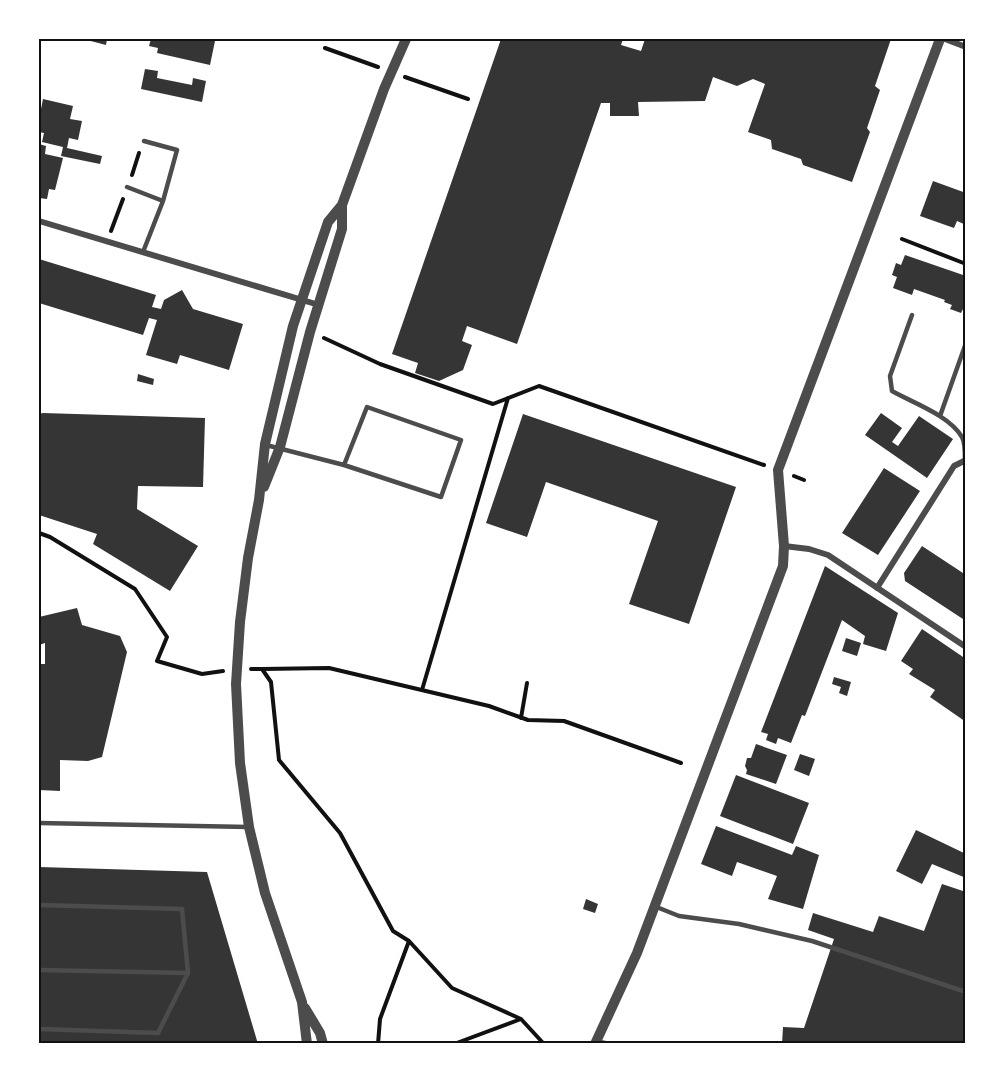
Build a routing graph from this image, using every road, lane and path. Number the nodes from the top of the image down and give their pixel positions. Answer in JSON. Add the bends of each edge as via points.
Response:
{"nodes":[{"id":1,"x":406,"y":39,"type":"edge"},
{"id":2,"x":942,"y":39,"type":"edge"},
{"id":3,"x":966,"y":47,"type":"edge"},
{"id":4,"x":144,"y":141,"type":"dead end"},
{"id":5,"x":127,"y":187,"type":"dead end"},
{"id":6,"x":163,"y":201,"type":"junction"},
{"id":7,"x":342,"y":205,"type":"junction"},
{"id":8,"x":39,"y":221,"type":"edge"},
{"id":9,"x":902,"y":239,"type":"dead end"},
{"id":10,"x":143,"y":252,"type":"junction"},
{"id":11,"x":966,"y":264,"type":"edge"},
{"id":12,"x":301,"y":299,"type":"junction"},
{"id":13,"x":319,"y":304,"type":"junction"},
{"id":14,"x":912,"y":315,"type":"dead end"},
{"id":15,"x":310,"y":332,"type":"junction"},
{"id":16,"x":966,"y":343,"type":"edge"},
{"id":17,"x":508,"y":398,"type":"junction"},
{"id":18,"x":940,"y":416,"type":"junction"},
{"id":19,"x":265,"y":444,"type":"junction"},
{"id":20,"x":280,"y":447,"type":"junction"},
{"id":21,"x":966,"y":460,"type":"edge"},
{"id":22,"x":344,"y":465,"type":"junction"},
{"id":23,"x":777,"y":470,"type":"junction"},
{"id":24,"x":804,"y":480,"type":"dead end"},
{"id":25,"x":259,"y":500,"type":"junction"},
{"id":26,"x":39,"y":533,"type":"edge"},
{"id":27,"x":784,"y":546,"type":"junction"},
{"id":28,"x":877,"y":588,"type":"junction"},
{"id":29,"x":966,"y":647,"type":"edge"},
{"id":30,"x":262,"y":669,"type":"junction"},
{"id":31,"x":237,"y":670,"type":"junction"},
{"id":32,"x":527,"y":683,"type":"dead end"},
{"id":33,"x":422,"y":690,"type":"junction"},
{"id":34,"x":521,"y":718,"type":"junction"},
{"id":35,"x":681,"y":763,"type":"dead end"},
{"id":36,"x":39,"y":823,"type":"edge"},
{"id":37,"x":249,"y":827,"type":"junction"},
{"id":38,"x":39,"y":905,"type":"edge"},
{"id":39,"x":654,"y":906,"type":"junction"},
{"id":40,"x":409,"y":941,"type":"junction"},
{"id":41,"x":39,"y":970,"type":"edge"},
{"id":42,"x":188,"y":973,"type":"junction"},
{"id":43,"x":966,"y":992,"type":"edge"},
{"id":44,"x":302,"y":1002,"type":"junction"},
{"id":45,"x":521,"y":1019,"type":"junction"},
{"id":46,"x":39,"y":1029,"type":"edge"},
{"id":47,"x":599,"y":1043,"type":"edge"},
{"id":48,"x":307,"y":1044,"type":"edge"},
{"id":49,"x":324,"y":1044,"type":"edge"},
{"id":50,"x":378,"y":1044,"type":"edge"},
{"id":51,"x":454,"y":1044,"type":"edge"},
{"id":52,"x":544,"y":1044,"type":"edge"}],
"edges":[{"from":1,"to":7,"type":"street"},
{"from":2,"to":3,"type":"street"},
{"from":2,"to":23,"type":"street"},
{"from":4,"to":6,"type":"lane","via":[[177,150]]},
{"from":5,"to":6,"type":"lane"},
{"from":6,"to":10,"type":"lane"},
{"from":7,"to":12,"type":"street","via":[[328,222]]},
{"from":7,"to":13,"type":"street","via":[[342,229]]},
{"from":8,"to":10,"type":"street"},
{"from":9,"to":11,"type":"path"},
{"from":10,"to":12,"type":"street"},
{"from":12,"to":13,"type":"street"},
{"from":12,"to":19,"type":"street"},
{"from":13,"to":15,"type":"street"},
{"from":14,"to":18,"type":"lane","via":[[890,376],[892,391]]},
{"from":15,"to":17,"type":"path","via":[[380,364],[493,404]]},
{"from":15,"to":20,"type":"street"},
{"from":16,"to":18,"type":"lane"},
{"from":17,"to":23,"type":"path","via":[[539,386]]},
{"from":17,"to":33,"type":"path"},
{"from":18,"to":21,"type":"lane","via":[[963,438]]},
{"from":19,"to":20,"type":"lane"},
{"from":19,"to":25,"type":"street"},
{"from":20,"to":22,"type":"lane"},
{"from":20,"to":25,"type":"street"},
{"from":21,"to":28,"type":"street","via":[[954,466]]},
{"from":22,"to":22,"type":"lane","via":[[441,497],[461,440],[367,407]]},
{"from":23,"to":24,"type":"path"},
{"from":23,"to":27,"type":"street"},
{"from":25,"to":31,"type":"street","via":[[248,558]]},
{"from":26,"to":31,"type":"path","via":[[135,590],[167,637],[156,661],[202,674]]},
{"from":27,"to":28,"type":"street","via":[[828,555]]},
{"from":27,"to":39,"type":"street","via":[[783,566]]},
{"from":28,"to":29,"type":"street"},
{"from":30,"to":31,"type":"path"},
{"from":30,"to":33,"type":"path","via":[[329,668]]},
{"from":30,"to":40,"type":"path","via":[[271,682],[279,760],[340,833],[393,931]]},
{"from":31,"to":37,"type":"street","via":[[240,763]]},
{"from":32,"to":34,"type":"path"},
{"from":33,"to":34,"type":"path"},
{"from":34,"to":35,"type":"path","via":[[564,721]]},
{"from":36,"to":37,"type":"lane"},
{"from":37,"to":44,"type":"street","via":[[265,893]]},
{"from":38,"to":42,"type":"lane","via":[[182,909]]},
{"from":39,"to":43,"type":"lane","via":[[680,916],[739,924],[812,941]]},
{"from":39,"to":47,"type":"street"},
{"from":40,"to":45,"type":"path","via":[[452,988]]},
{"from":40,"to":50,"type":"path","via":[[380,1019]]},
{"from":41,"to":42,"type":"lane"},
{"from":42,"to":46,"type":"lane","via":[[158,1033]]},
{"from":44,"to":48,"type":"street"},
{"from":44,"to":49,"type":"street"},
{"from":45,"to":51,"type":"path"},
{"from":45,"to":52,"type":"path"}]}
